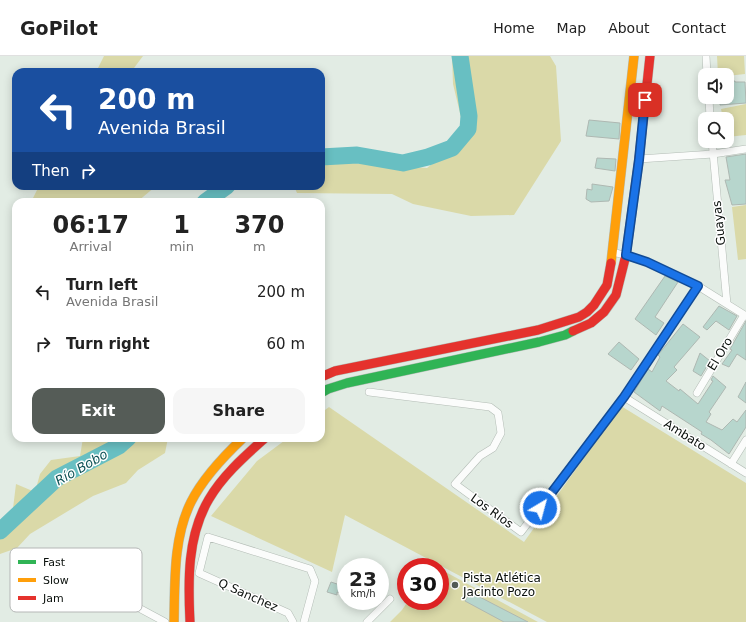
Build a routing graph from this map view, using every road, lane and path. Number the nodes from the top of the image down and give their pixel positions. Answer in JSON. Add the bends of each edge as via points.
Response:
{"nodes":[{"id":1,"x":634,"y":56,"type":"edge"},
{"id":2,"x":650,"y":56,"type":"edge"},
{"id":3,"x":706,"y":56,"type":"edge"},
{"id":4,"x":707,"y":68,"type":"edge"},
{"id":5,"x":713,"y":148,"type":"edge"},
{"id":6,"x":746,"y":149,"type":"edge"},
{"id":7,"x":713,"y":154,"type":"junction"},
{"id":8,"x":639,"y":160,"type":"junction"},
{"id":9,"x":613,"y":252,"type":"junction"},
{"id":10,"x":626,"y":255,"type":"junction"},
{"id":11,"x":698,"y":286,"type":"junction"},
{"id":12,"x":727,"y":304,"type":"junction"},
{"id":13,"x":745,"y":316,"type":"edge"},
{"id":14,"x":325,"y":375,"type":"edge"},
{"id":15,"x":325,"y":391,"type":"edge"},
{"id":16,"x":369,"y":392,"type":"dead end"},
{"id":17,"x":697,"y":393,"type":"dead end"},
{"id":18,"x":624,"y":397,"type":"junction"},
{"id":19,"x":746,"y":440,"type":"edge"},
{"id":20,"x":239,"y":442,"type":"edge"},
{"id":21,"x":261,"y":442,"type":"edge"},
{"id":22,"x":732,"y":464,"type":"junction"},
{"id":23,"x":746,"y":473,"type":"edge"},
{"id":24,"x":390,"y":599,"type":"dead end"},
{"id":25,"x":142,"y":610,"type":"edge"},
{"id":26,"x":165,"y":622,"type":"edge"},
{"id":27,"x":174,"y":622,"type":"edge"},
{"id":28,"x":190,"y":622,"type":"edge"},
{"id":29,"x":293,"y":622,"type":"edge"},
{"id":30,"x":304,"y":622,"type":"edge"},
{"id":31,"x":367,"y":622,"type":"edge"}],
"edges":[{"from":1,"to":9,"type":"main road"},
{"from":2,"to":8,"type":"main road"},
{"from":3,"to":4,"type":"street"},
{"from":5,"to":7,"type":"street","name":"Guayas"},
{"from":6,"to":7,"type":"street"},
{"from":7,"to":8,"type":"street"},
{"from":7,"to":12,"type":"street","name":"Guayas"},
{"from":8,"to":10,"type":"main road"},
{"from":9,"to":10,"type":"street"},
{"from":9,"to":14,"type":"main road","via":[[607,285],[594,305],[579,317],[538,330],[335,371]]},
{"from":10,"to":11,"type":"street"},
{"from":10,"to":15,"type":"main road","via":[[616,295],[604,312],[591,323],[565,335],[347,383]]},
{"from":11,"to":12,"type":"street"},
{"from":11,"to":18,"type":"street","name":"Los Rios"},
{"from":12,"to":13,"type":"street"},
{"from":13,"to":17,"type":"street","name":"El Oro"},
{"from":16,"to":18,"type":"street","name":"Los Rios","via":[[490,407],[498,413],[501,433],[493,448],[480,456],[455,484],[521,532]]},
{"from":18,"to":22,"type":"street","name":"Ambato"},
{"from":19,"to":22,"type":"street"},
{"from":20,"to":27,"type":"main road","via":[[199,488],[191,504],[182,529],[176,563]]},
{"from":21,"to":28,"type":"main road","via":[[211,495],[202,515],[194,538],[189,566]]},
{"from":22,"to":23,"type":"street","name":"Ambato"},
{"from":24,"to":31,"type":"street"},
{"from":25,"to":26,"type":"street"},
{"from":29,"to":30,"type":"street","name":"Q Sanchez","via":[[288,613],[199,573],[208,537],[310,569],[315,581]]}]}
